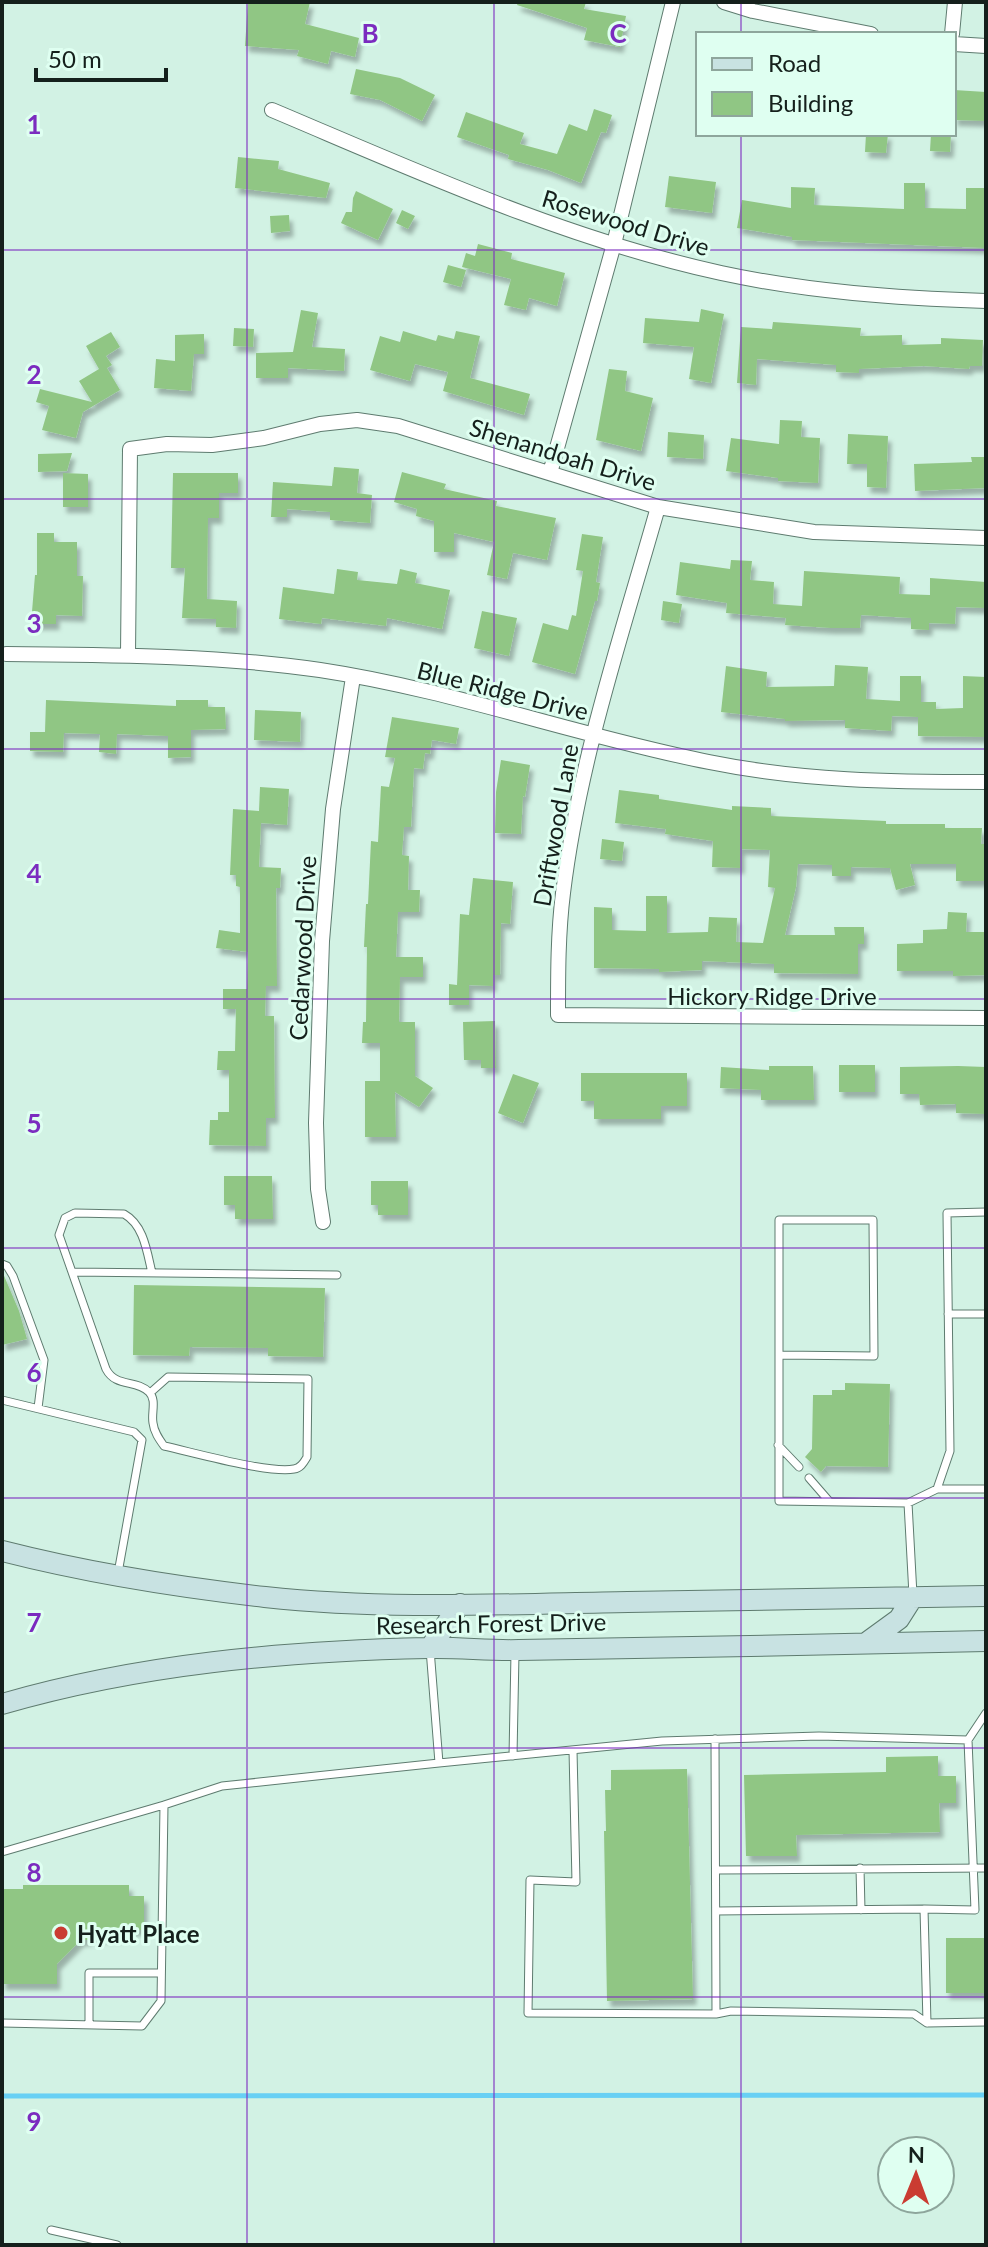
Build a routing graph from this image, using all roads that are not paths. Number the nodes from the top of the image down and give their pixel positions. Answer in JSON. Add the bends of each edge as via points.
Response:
{"nodes":[{"id":1,"x":673,"y":2,"type":"edge"},
{"id":2,"x":724,"y":2,"type":"edge"},
{"id":3,"x":955,"y":2,"type":"edge"},
{"id":4,"x":861,"y":32,"type":"edge"},
{"id":5,"x":952,"y":32,"type":"edge"},
{"id":6,"x":956,"y":44,"type":"edge"},
{"id":7,"x":986,"y":46,"type":"edge"},
{"id":8,"x":272,"y":110,"type":"dead end"},
{"id":9,"x":614,"y":244,"type":"junction"},
{"id":10,"x":986,"y":301,"type":"edge"},
{"id":11,"x":550,"y":473,"type":"junction"},
{"id":12,"x":658,"y":507,"type":"junction"},
{"id":13,"x":986,"y":538,"type":"edge"},
{"id":14,"x":6,"y":654,"type":"dead end"},
{"id":15,"x":128,"y":655,"type":"junction"},
{"id":16,"x":353,"y":677,"type":"junction"},
{"id":17,"x":592,"y":736,"type":"junction"},
{"id":18,"x":986,"y":782,"type":"edge"},
{"id":19,"x":558,"y":1015,"type":"joint"},
{"id":20,"x":986,"y":1018,"type":"edge"},
{"id":21,"x":986,"y":1212,"type":"edge"},
{"id":22,"x":323,"y":1222,"type":"dead end"},
{"id":23,"x":2,"y":1264,"type":"edge"},
{"id":24,"x":72,"y":1272,"type":"junction"},
{"id":25,"x":152,"y":1273,"type":"junction"},
{"id":26,"x":337,"y":1275,"type":"dead end"},
{"id":27,"x":948,"y":1314,"type":"junction"},
{"id":28,"x":986,"y":1314,"type":"edge"},
{"id":29,"x":779,"y":1355,"type":"junction"},
{"id":30,"x":150,"y":1393,"type":"junction"},
{"id":31,"x":2,"y":1400,"type":"edge"},
{"id":32,"x":38,"y":1408,"type":"junction"},
{"id":33,"x":157,"y":1436,"type":"junction"},
{"id":34,"x":142,"y":1440,"type":"junction"},
{"id":35,"x":778,"y":1445,"type":"junction"},
{"id":36,"x":799,"y":1467,"type":"dead end"},
{"id":37,"x":809,"y":1478,"type":"dead end"},
{"id":38,"x":937,"y":1489,"type":"junction"},
{"id":39,"x":986,"y":1489,"type":"edge"},
{"id":40,"x":829,"y":1501,"type":"junction"},
{"id":41,"x":908,"y":1503,"type":"junction"},
{"id":42,"x":2,"y":1551,"type":"edge"},
{"id":43,"x":118,"y":1575,"type":"junction"},
{"id":44,"x":986,"y":1596,"type":"edge"},
{"id":45,"x":913,"y":1597,"type":"junction"},
{"id":46,"x":460,"y":1604,"type":"junction"},
{"id":47,"x":986,"y":1641,"type":"edge"},
{"id":48,"x":866,"y":1643,"type":"junction"},
{"id":49,"x":430,"y":1648,"type":"junction"},
{"id":50,"x":515,"y":1650,"type":"junction"},
{"id":51,"x":2,"y":1704,"type":"edge"},
{"id":52,"x":986,"y":1713,"type":"edge"},
{"id":53,"x":982,"y":1726,"type":"edge"},
{"id":54,"x":715,"y":1739,"type":"junction"},
{"id":55,"x":968,"y":1740,"type":"junction"},
{"id":56,"x":573,"y":1750,"type":"junction"},
{"id":57,"x":513,"y":1756,"type":"junction"},
{"id":58,"x":439,"y":1763,"type":"junction"},
{"id":59,"x":164,"y":1805,"type":"junction"},
{"id":60,"x":2,"y":1852,"type":"edge"},
{"id":61,"x":860,"y":1868,"type":"junction"},
{"id":62,"x":974,"y":1868,"type":"junction"},
{"id":63,"x":986,"y":1868,"type":"edge"},
{"id":64,"x":716,"y":1870,"type":"junction"},
{"id":65,"x":924,"y":1909,"type":"junction"},
{"id":66,"x":861,"y":1910,"type":"junction"},
{"id":67,"x":975,"y":1910,"type":"junction"},
{"id":68,"x":986,"y":1910,"type":"edge"},
{"id":69,"x":716,"y":1911,"type":"junction"},
{"id":70,"x":161,"y":1973,"type":"junction"},
{"id":71,"x":716,"y":2014,"type":"junction"},
{"id":72,"x":986,"y":2022,"type":"edge"},
{"id":73,"x":2,"y":2023,"type":"edge"},
{"id":74,"x":927,"y":2023,"type":"junction"},
{"id":75,"x":89,"y":2025,"type":"junction"},
{"id":76,"x":51,"y":2230,"type":"dead end"},
{"id":77,"x":117,"y":2245,"type":"edge"}],
"edges":[{"from":1,"to":9,"type":"street"},
{"from":2,"to":4,"type":"street"},
{"from":3,"to":5,"type":"street"},
{"from":6,"to":7,"type":"street"},
{"from":8,"to":9,"type":"street","name":"Rosewood Drive","via":[[509,209]]},
{"from":9,"to":10,"type":"street","name":"Rosewood Drive","via":[[786,285]]},
{"from":9,"to":11,"type":"street"},
{"from":11,"to":12,"type":"street","name":"Shenandoah Drive"},
{"from":11,"to":15,"type":"street","name":"Shenandoah Drive","via":[[398,426],[357,420],[212,445],[130,449]]},
{"from":12,"to":13,"type":"street","name":"Shenandoah Drive","via":[[814,532]]},
{"from":12,"to":17,"type":"street","name":"Driftwood Lane"},
{"from":14,"to":15,"type":"street","name":"Blue Ridge Drive"},
{"from":15,"to":16,"type":"street","name":"Blue Ridge Drive","via":[[238,660]]},
{"from":16,"to":17,"type":"street","name":"Blue Ridge Drive","via":[[455,698]]},
{"from":16,"to":22,"type":"street","name":"Cedarwood Drive","via":[[333,809],[322,941],[316,1123]]},
{"from":17,"to":18,"type":"street","name":"Blue Ridge Drive","via":[[796,776]]},
{"from":17,"to":19,"type":"street","name":"Driftwood Lane","via":[[563,895]]},
{"from":19,"to":20,"type":"street","name":"Hickory Ridge Drive"},
{"from":21,"to":27,"type":"lane","via":[[947,1213]]},
{"from":23,"to":32,"type":"lane","via":[[13,1276],[44,1360]]},
{"from":24,"to":25,"type":"lane"},
{"from":24,"to":25,"type":"lane","via":[[59,1235],[65,1218],[75,1213],[131,1218],[140,1230]]},
{"from":24,"to":30,"type":"lane","via":[[111,1378]]},
{"from":25,"to":26,"type":"lane"},
{"from":27,"to":28,"type":"lane"},
{"from":27,"to":38,"type":"lane","via":[[950,1451]]},
{"from":29,"to":29,"type":"lane","via":[[779,1220],[873,1220],[874,1356]]},
{"from":29,"to":35,"type":"lane"},
{"from":30,"to":33,"type":"lane"},
{"from":30,"to":33,"type":"lane","via":[[168,1377],[308,1379],[307,1457],[296,1469],[164,1446]]},
{"from":31,"to":32,"type":"lane"},
{"from":32,"to":34,"type":"lane","via":[[134,1432]]},
{"from":33,"to":34,"type":"lane"},
{"from":34,"to":43,"type":"lane"},
{"from":35,"to":36,"type":"lane"},
{"from":35,"to":40,"type":"lane","via":[[779,1501]]},
{"from":37,"to":40,"type":"lane"},
{"from":38,"to":39,"type":"lane"},
{"from":38,"to":41,"type":"lane"},
{"from":40,"to":41,"type":"lane"},
{"from":41,"to":45,"type":"lane"},
{"from":42,"to":43,"type":"main road","name":"Research Forest Drive"},
{"from":43,"to":46,"type":"main road","name":"Research Forest Drive","via":[[267,1597]]},
{"from":44,"to":45,"type":"main road","name":"Research Forest Drive"},
{"from":45,"to":46,"type":"main road","name":"Research Forest Drive"},
{"from":45,"to":48,"type":"main road","via":[[899,1619]]},
{"from":46,"to":49,"type":"main road"},
{"from":47,"to":48,"type":"main road","name":"Research Forest Drive"},
{"from":48,"to":50,"type":"main road","name":"Research Forest Drive"},
{"from":49,"to":50,"type":"main road","name":"Research Forest Drive"},
{"from":49,"to":51,"type":"main road","name":"Research Forest Drive","via":[[273,1655],[158,1669]]},
{"from":49,"to":58,"type":"lane"},
{"from":50,"to":57,"type":"lane"},
{"from":52,"to":53,"type":"lane"},
{"from":53,"to":55,"type":"lane"},
{"from":54,"to":55,"type":"lane"},
{"from":54,"to":56,"type":"lane"},
{"from":54,"to":64,"type":"lane"},
{"from":55,"to":62,"type":"lane"},
{"from":56,"to":57,"type":"lane"},
{"from":56,"to":71,"type":"lane","via":[[576,1882],[530,1880],[528,2013]]},
{"from":57,"to":58,"type":"lane"},
{"from":58,"to":59,"type":"lane","via":[[222,1786]]},
{"from":59,"to":60,"type":"lane"},
{"from":59,"to":70,"type":"lane"},
{"from":61,"to":62,"type":"lane"},
{"from":61,"to":64,"type":"lane"},
{"from":61,"to":66,"type":"lane"},
{"from":62,"to":63,"type":"lane"},
{"from":62,"to":67,"type":"lane"},
{"from":64,"to":69,"type":"lane"},
{"from":65,"to":66,"type":"lane"},
{"from":65,"to":67,"type":"lane"},
{"from":65,"to":74,"type":"lane"},
{"from":66,"to":69,"type":"lane"},
{"from":67,"to":68,"type":"lane"},
{"from":69,"to":71,"type":"lane"},
{"from":70,"to":75,"type":"lane","via":[[161,2001],[142,2026]]},
{"from":70,"to":75,"type":"lane","via":[[89,1973]]},
{"from":71,"to":74,"type":"lane","via":[[914,2014]]},
{"from":72,"to":74,"type":"lane"},
{"from":73,"to":75,"type":"lane"},
{"from":76,"to":77,"type":"lane"}]}
